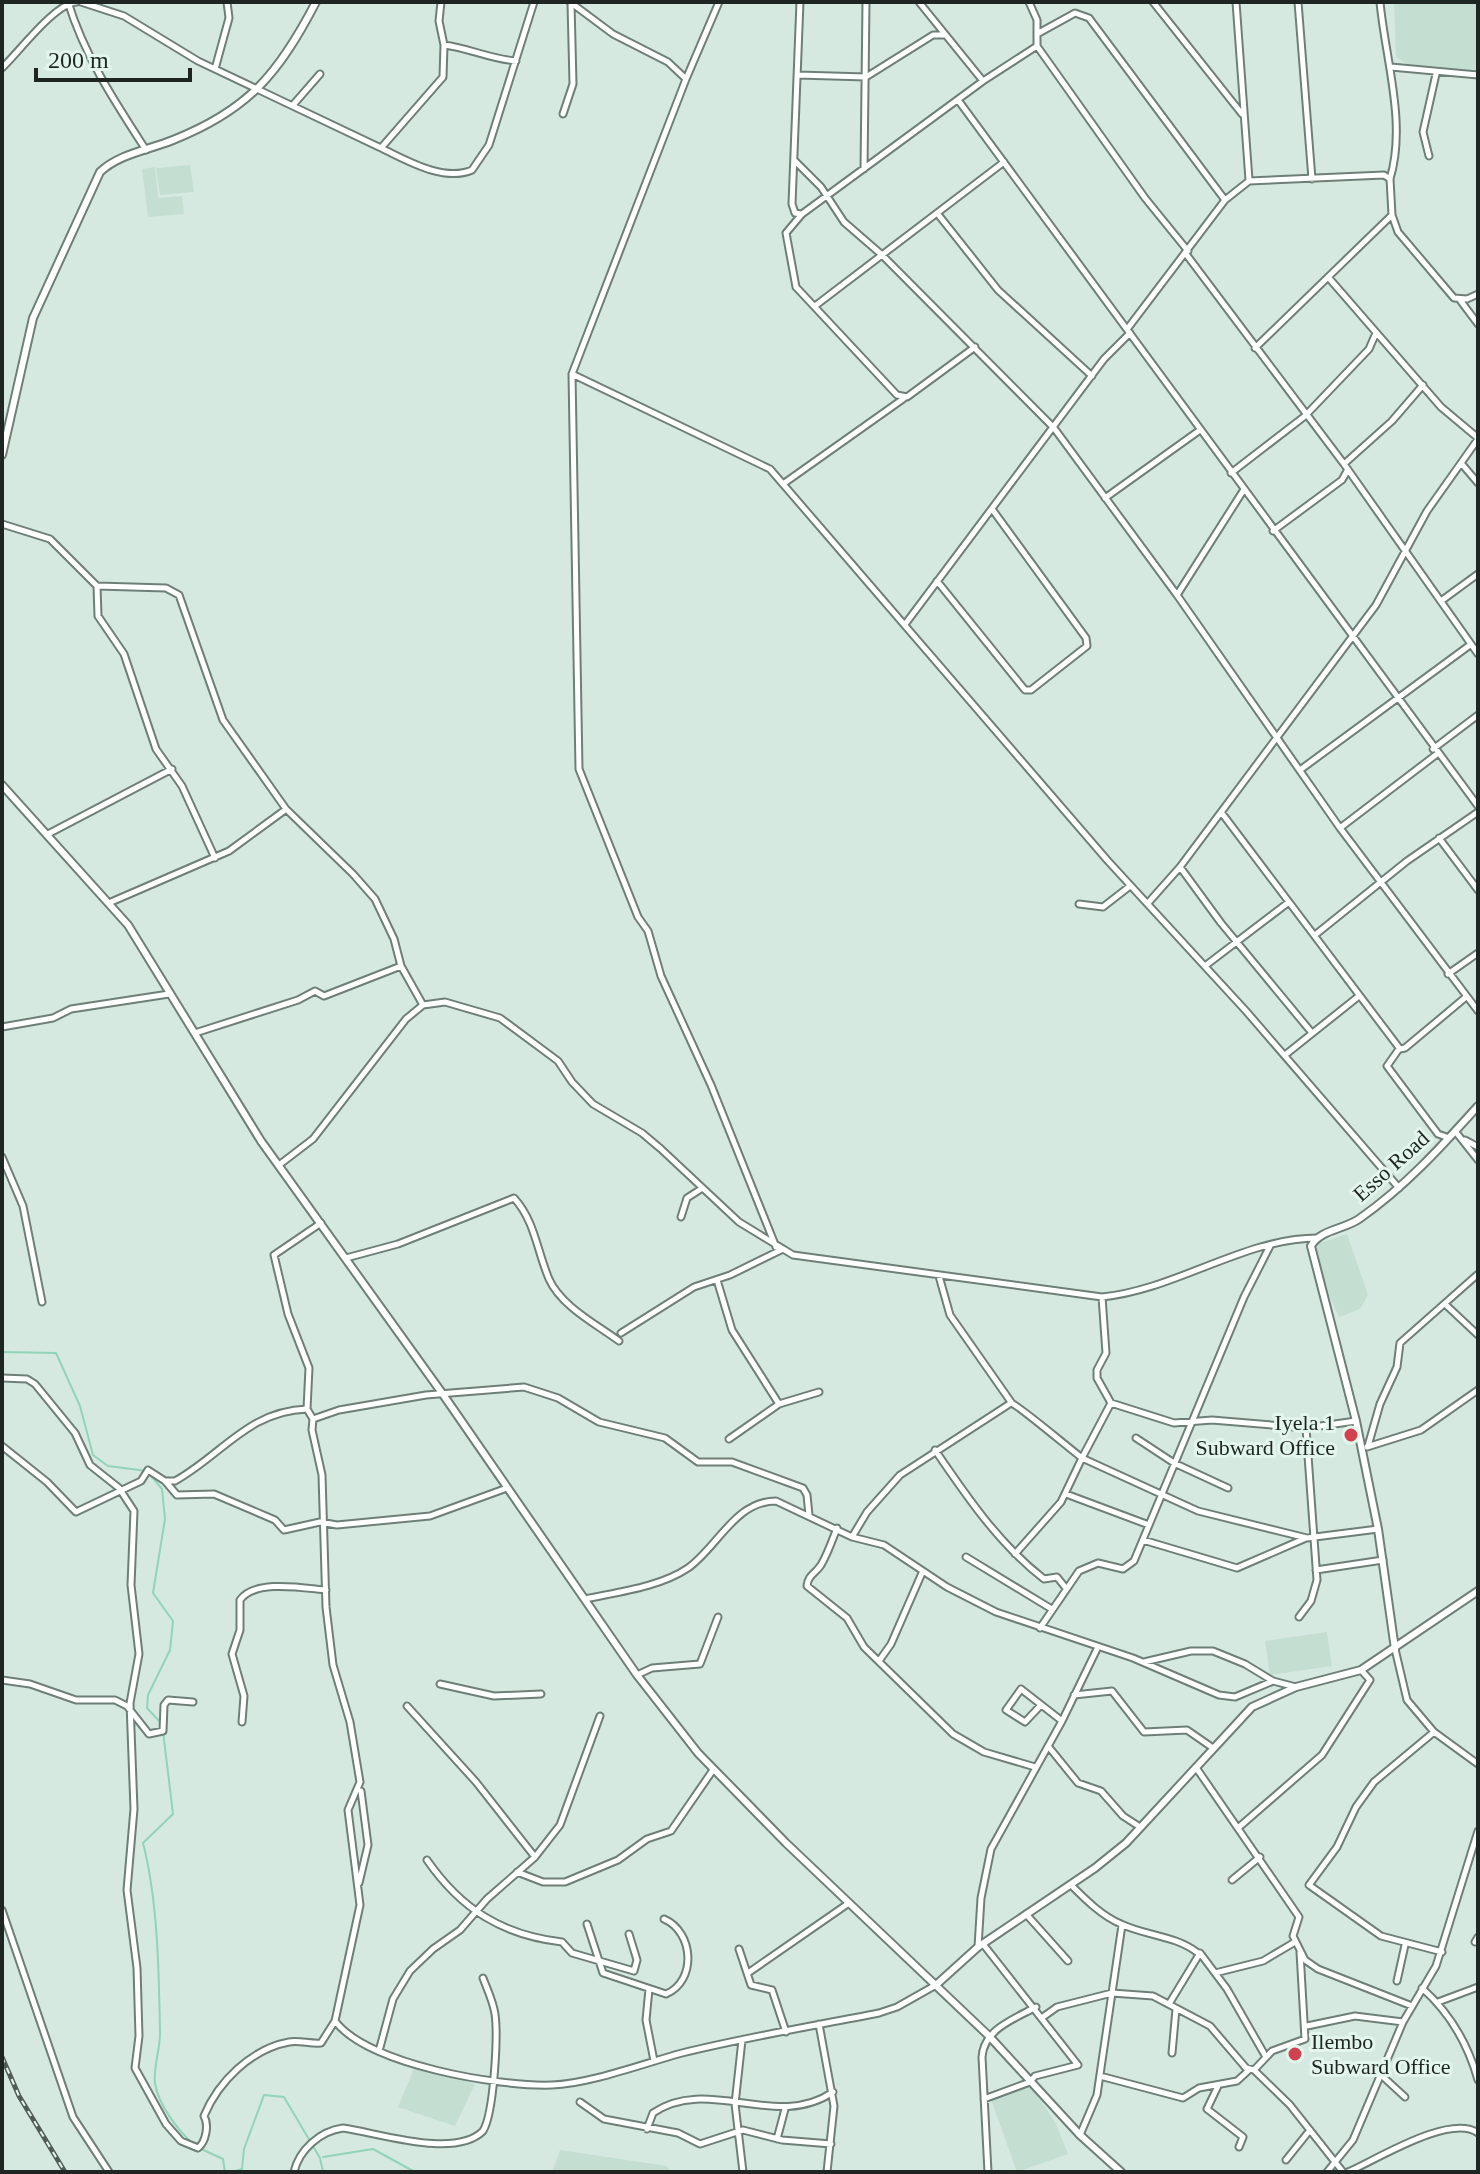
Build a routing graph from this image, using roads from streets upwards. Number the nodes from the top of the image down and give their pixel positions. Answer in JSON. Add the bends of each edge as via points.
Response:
{"nodes":[{"id":1,"x":68,"y":2,"type":"edge"},
{"id":2,"x":79,"y":2,"type":"edge"},
{"id":3,"x":227,"y":2,"type":"edge"},
{"id":4,"x":316,"y":2,"type":"edge"},
{"id":5,"x":441,"y":2,"type":"edge"},
{"id":6,"x":534,"y":2,"type":"edge"},
{"id":7,"x":571,"y":2,"type":"edge"},
{"id":8,"x":719,"y":2,"type":"edge"},
{"id":9,"x":800,"y":2,"type":"edge"},
{"id":10,"x":866,"y":2,"type":"edge"},
{"id":11,"x":919,"y":2,"type":"edge"},
{"id":12,"x":1029,"y":2,"type":"edge"},
{"id":13,"x":1153,"y":2,"type":"edge"},
{"id":14,"x":1236,"y":2,"type":"edge"},
{"id":15,"x":1298,"y":2,"type":"edge"},
{"id":16,"x":1380,"y":2,"type":"edge"},
{"id":17,"x":1037,"y":34,"type":"junction"},
{"id":18,"x":945,"y":35,"type":"junction"},
{"id":19,"x":444,"y":45,"type":"junction"},
{"id":20,"x":1037,"y":46,"type":"junction"},
{"id":21,"x":516,"y":61,"type":"junction"},
{"id":22,"x":1391,"y":67,"type":"junction"},
{"id":23,"x":2,"y":68,"type":"edge"},
{"id":24,"x":215,"y":69,"type":"junction"},
{"id":25,"x":320,"y":74,"type":"dead end"},
{"id":26,"x":1436,"y":74,"type":"junction"},
{"id":27,"x":798,"y":75,"type":"junction"},
{"id":28,"x":1478,"y":75,"type":"edge"},
{"id":29,"x":866,"y":77,"type":"junction"},
{"id":30,"x":686,"y":79,"type":"junction"},
{"id":31,"x":983,"y":81,"type":"junction"},
{"id":32,"x":259,"y":90,"type":"junction"},
{"id":33,"x":958,"y":100,"type":"junction"},
{"id":34,"x":293,"y":105,"type":"junction"},
{"id":35,"x":563,"y":114,"type":"dead end"},
{"id":36,"x":1243,"y":115,"type":"junction"},
{"id":37,"x":381,"y":148,"type":"junction"},
{"id":38,"x":146,"y":150,"type":"junction"},
{"id":39,"x":1429,"y":156,"type":"dead end"},
{"id":40,"x":794,"y":160,"type":"junction"},
{"id":41,"x":1004,"y":162,"type":"junction"},
{"id":42,"x":864,"y":170,"type":"junction"},
{"id":43,"x":1312,"y":179,"type":"junction"},
{"id":44,"x":1390,"y":179,"type":"junction"},
{"id":45,"x":1249,"y":181,"type":"junction"},
{"id":46,"x":826,"y":197,"type":"junction"},
{"id":47,"x":1225,"y":200,"type":"junction"},
{"id":48,"x":937,"y":213,"type":"junction"},
{"id":49,"x":802,"y":214,"type":"junction"},
{"id":50,"x":1392,"y":215,"type":"junction"},
{"id":51,"x":1187,"y":252,"type":"junction"},
{"id":52,"x":882,"y":255,"type":"junction"},
{"id":53,"x":1328,"y":277,"type":"junction"},
{"id":54,"x":1478,"y":294,"type":"edge"},
{"id":55,"x":1460,"y":300,"type":"junction"},
{"id":56,"x":815,"y":306,"type":"junction"},
{"id":57,"x":1478,"y":324,"type":"edge"},
{"id":58,"x":1129,"y":331,"type":"junction"},
{"id":59,"x":1376,"y":332,"type":"junction"},
{"id":60,"x":975,"y":347,"type":"junction"},
{"id":61,"x":1255,"y":348,"type":"junction"},
{"id":62,"x":572,"y":374,"type":"junction"},
{"id":63,"x":1092,"y":376,"type":"junction"},
{"id":64,"x":1423,"y":385,"type":"junction"},
{"id":65,"x":903,"y":399,"type":"junction"},
{"id":66,"x":1305,"y":416,"type":"junction"},
{"id":67,"x":1054,"y":428,"type":"junction"},
{"id":68,"x":1200,"y":430,"type":"junction"},
{"id":69,"x":1478,"y":439,"type":"edge"},
{"id":70,"x":2,"y":455,"type":"edge"},
{"id":71,"x":1461,"y":463,"type":"junction"},
{"id":72,"x":1346,"y":467,"type":"junction"},
{"id":73,"x":1231,"y":473,"type":"junction"},
{"id":74,"x":1478,"y":483,"type":"edge"},
{"id":75,"x":783,"y":484,"type":"junction"},
{"id":76,"x":1243,"y":491,"type":"junction"},
{"id":77,"x":1105,"y":498,"type":"junction"},
{"id":78,"x":992,"y":509,"type":"junction"},
{"id":79,"x":2,"y":524,"type":"edge"},
{"id":80,"x":1273,"y":531,"type":"junction"},
{"id":81,"x":1405,"y":551,"type":"junction"},
{"id":82,"x":1478,"y":574,"type":"edge"},
{"id":83,"x":937,"y":581,"type":"junction"},
{"id":84,"x":97,"y":586,"type":"junction"},
{"id":85,"x":1177,"y":595,"type":"junction"},
{"id":86,"x":1441,"y":601,"type":"junction"},
{"id":87,"x":906,"y":623,"type":"junction"},
{"id":88,"x":1351,"y":634,"type":"junction"},
{"id":89,"x":1475,"y":649,"type":"edge"},
{"id":90,"x":1396,"y":698,"type":"junction"},
{"id":91,"x":1478,"y":715,"type":"edge"},
{"id":92,"x":1277,"y":737,"type":"junction"},
{"id":93,"x":1435,"y":752,"type":"junction"},
{"id":94,"x":172,"y":769,"type":"junction"},
{"id":95,"x":1300,"y":770,"type":"junction"},
{"id":96,"x":2,"y":785,"type":"edge"},
{"id":97,"x":1478,"y":806,"type":"edge"},
{"id":98,"x":286,"y":809,"type":"junction"},
{"id":99,"x":1221,"y":812,"type":"junction"},
{"id":100,"x":1478,"y":812,"type":"edge"},
{"id":101,"x":1340,"y":828,"type":"junction"},
{"id":102,"x":48,"y":834,"type":"junction"},
{"id":103,"x":1439,"y":838,"type":"junction"},
{"id":104,"x":215,"y":858,"type":"junction"},
{"id":105,"x":1180,"y":867,"type":"junction"},
{"id":106,"x":1478,"y":873,"type":"edge"},
{"id":107,"x":1470,"y":879,"type":"junction"},
{"id":108,"x":1381,"y":881,"type":"junction"},
{"id":109,"x":1130,"y":886,"type":"junction"},
{"id":110,"x":1478,"y":890,"type":"edge"},
{"id":111,"x":111,"y":902,"type":"junction"},
{"id":112,"x":1289,"y":902,"type":"junction"},
{"id":113,"x":1148,"y":903,"type":"junction"},
{"id":114,"x":1079,"y":904,"type":"dead end"},
{"id":115,"x":1315,"y":935,"type":"junction"},
{"id":116,"x":1237,"y":942,"type":"junction"},
{"id":117,"x":1478,"y":953,"type":"edge"},
{"id":118,"x":401,"y":966,"type":"junction"},
{"id":119,"x":1205,"y":966,"type":"junction"},
{"id":120,"x":1448,"y":974,"type":"junction"},
{"id":121,"x":169,"y":994,"type":"junction"},
{"id":122,"x":1359,"y":996,"type":"junction"},
{"id":123,"x":1466,"y":997,"type":"junction"},
{"id":124,"x":423,"y":1005,"type":"junction"},
{"id":125,"x":1478,"y":1011,"type":"edge"},
{"id":126,"x":2,"y":1027,"type":"edge"},
{"id":127,"x":1312,"y":1033,"type":"junction"},
{"id":128,"x":194,"y":1034,"type":"junction"},
{"id":129,"x":1400,"y":1049,"type":"junction"},
{"id":130,"x":1285,"y":1055,"type":"junction"},
{"id":131,"x":1478,"y":1106,"type":"edge"},
{"id":132,"x":1457,"y":1134,"type":"junction"},
{"id":133,"x":1449,"y":1138,"type":"junction"},
{"id":134,"x":1478,"y":1147,"type":"edge"},
{"id":135,"x":2,"y":1157,"type":"edge"},
{"id":136,"x":1478,"y":1160,"type":"edge"},
{"id":137,"x":279,"y":1165,"type":"junction"},
{"id":138,"x":701,"y":1189,"type":"junction"},
{"id":139,"x":1399,"y":1189,"type":"junction"},
{"id":140,"x":681,"y":1217,"type":"dead end"},
{"id":141,"x":321,"y":1223,"type":"junction"},
{"id":142,"x":1317,"y":1238,"type":"junction"},
{"id":143,"x":1271,"y":1245,"type":"junction"},
{"id":144,"x":779,"y":1248,"type":"junction"},
{"id":145,"x":346,"y":1258,"type":"junction"},
{"id":146,"x":1478,"y":1274,"type":"edge"},
{"id":147,"x":939,"y":1276,"type":"junction"},
{"id":148,"x":717,"y":1280,"type":"junction"},
{"id":149,"x":1102,"y":1297,"type":"junction"},
{"id":150,"x":42,"y":1302,"type":"dead end"},
{"id":151,"x":1446,"y":1305,"type":"junction"},
{"id":152,"x":621,"y":1333,"type":"dead end"},
{"id":153,"x":1478,"y":1335,"type":"edge"},
{"id":154,"x":619,"y":1341,"type":"dead end"},
{"id":155,"x":2,"y":1378,"type":"edge"},
{"id":156,"x":1478,"y":1390,"type":"edge"},
{"id":157,"x":819,"y":1392,"type":"dead end"},
{"id":158,"x":442,"y":1393,"type":"junction"},
{"id":159,"x":1011,"y":1403,"type":"junction"},
{"id":160,"x":1111,"y":1403,"type":"junction"},
{"id":161,"x":779,"y":1404,"type":"junction"},
{"id":162,"x":307,"y":1409,"type":"junction"},
{"id":163,"x":313,"y":1419,"type":"junction"},
{"id":164,"x":1193,"y":1421,"type":"junction"},
{"id":165,"x":1356,"y":1421,"type":"junction"},
{"id":166,"x":1306,"y":1428,"type":"junction"},
{"id":167,"x":1136,"y":1438,"type":"dead end"},
{"id":168,"x":729,"y":1439,"type":"dead end"},
{"id":169,"x":2,"y":1446,"type":"edge"},
{"id":170,"x":1365,"y":1447,"type":"junction"},
{"id":171,"x":935,"y":1450,"type":"junction"},
{"id":172,"x":1082,"y":1458,"type":"junction"},
{"id":173,"x":1174,"y":1463,"type":"junction"},
{"id":174,"x":165,"y":1481,"type":"junction"},
{"id":175,"x":119,"y":1488,"type":"junction"},
{"id":176,"x":507,"y":1488,"type":"junction"},
{"id":177,"x":1228,"y":1488,"type":"dead end"},
{"id":178,"x":1066,"y":1494,"type":"junction"},
{"id":179,"x":1164,"y":1496,"type":"junction"},
{"id":180,"x":809,"y":1515,"type":"junction"},
{"id":181,"x":325,"y":1523,"type":"junction"},
{"id":182,"x":1149,"y":1525,"type":"junction"},
{"id":183,"x":837,"y":1528,"type":"junction"},
{"id":184,"x":1378,"y":1529,"type":"junction"},
{"id":185,"x":852,"y":1537,"type":"junction"},
{"id":186,"x":1311,"y":1538,"type":"junction"},
{"id":187,"x":1143,"y":1540,"type":"junction"},
{"id":188,"x":1015,"y":1554,"type":"junction"},
{"id":189,"x":966,"y":1557,"type":"dead end"},
{"id":190,"x":1383,"y":1560,"type":"junction"},
{"id":191,"x":1316,"y":1570,"type":"junction"},
{"id":192,"x":922,"y":1573,"type":"junction"},
{"id":193,"x":1065,"y":1587,"type":"junction"},
{"id":194,"x":326,"y":1590,"type":"junction"},
{"id":195,"x":1478,"y":1591,"type":"edge"},
{"id":196,"x":585,"y":1599,"type":"junction"},
{"id":197,"x":1050,"y":1608,"type":"junction"},
{"id":198,"x":718,"y":1617,"type":"dead end"},
{"id":199,"x":1299,"y":1617,"type":"dead end"},
{"id":200,"x":1040,"y":1628,"type":"junction"},
{"id":201,"x":1097,"y":1649,"type":"junction"},
{"id":202,"x":1395,"y":1649,"type":"junction"},
{"id":203,"x":879,"y":1661,"type":"junction"},
{"id":204,"x":1143,"y":1662,"type":"junction"},
{"id":205,"x":1361,"y":1670,"type":"junction"},
{"id":206,"x":637,"y":1675,"type":"junction"},
{"id":207,"x":2,"y":1680,"type":"edge"},
{"id":208,"x":1273,"y":1681,"type":"junction"},
{"id":209,"x":440,"y":1684,"type":"dead end"},
{"id":210,"x":1296,"y":1687,"type":"junction"},
{"id":211,"x":541,"y":1694,"type":"dead end"},
{"id":212,"x":1073,"y":1695,"type":"junction"},
{"id":213,"x":193,"y":1702,"type":"dead end"},
{"id":214,"x":1041,"y":1705,"type":"junction"},
{"id":215,"x":407,"y":1706,"type":"dead end"},
{"id":216,"x":131,"y":1712,"type":"junction"},
{"id":217,"x":600,"y":1716,"type":"dead end"},
{"id":218,"x":1062,"y":1721,"type":"junction"},
{"id":219,"x":242,"y":1722,"type":"dead end"},
{"id":220,"x":1434,"y":1732,"type":"junction"},
{"id":221,"x":1048,"y":1746,"type":"junction"},
{"id":222,"x":1213,"y":1748,"type":"junction"},
{"id":223,"x":1478,"y":1764,"type":"edge"},
{"id":224,"x":1035,"y":1767,"type":"junction"},
{"id":225,"x":1197,"y":1769,"type":"junction"},
{"id":226,"x":713,"y":1770,"type":"junction"},
{"id":227,"x":360,"y":1786,"type":"junction"},
{"id":228,"x":1140,"y":1827,"type":"junction"},
{"id":229,"x":1238,"y":1828,"type":"junction"},
{"id":230,"x":1478,"y":1831,"type":"edge"},
{"id":231,"x":535,"y":1857,"type":"junction"},
{"id":232,"x":1260,"y":1857,"type":"junction"},
{"id":233,"x":427,"y":1860,"type":"dead end"},
{"id":234,"x":517,"y":1872,"type":"junction"},
{"id":235,"x":1232,"y":1880,"type":"dead end"},
{"id":236,"x":359,"y":1883,"type":"junction"},
{"id":237,"x":1071,"y":1885,"type":"junction"},
{"id":238,"x":851,"y":1902,"type":"junction"},
{"id":239,"x":2,"y":1910,"type":"edge"},
{"id":240,"x":475,"y":1912,"type":"junction"},
{"id":241,"x":1026,"y":1913,"type":"junction"},
{"id":242,"x":664,"y":1919,"type":"dead end"},
{"id":243,"x":587,"y":1924,"type":"dead end"},
{"id":244,"x":1122,"y":1925,"type":"junction"},
{"id":245,"x":629,"y":1934,"type":"dead end"},
{"id":246,"x":1295,"y":1942,"type":"junction"},
{"id":247,"x":980,"y":1945,"type":"junction"},
{"id":248,"x":1405,"y":1945,"type":"junction"},
{"id":249,"x":739,"y":1949,"type":"dead end"},
{"id":250,"x":1300,"y":1952,"type":"junction"},
{"id":251,"x":1442,"y":1952,"type":"junction"},
{"id":252,"x":1199,"y":1953,"type":"junction"},
{"id":253,"x":598,"y":1960,"type":"junction"},
{"id":254,"x":1068,"y":1961,"type":"dead end"},
{"id":255,"x":748,"y":1973,"type":"junction"},
{"id":256,"x":1215,"y":1973,"type":"junction"},
{"id":257,"x":483,"y":1978,"type":"dead end"},
{"id":258,"x":1397,"y":1981,"type":"dead end"},
{"id":259,"x":936,"y":1985,"type":"junction"},
{"id":260,"x":1478,"y":1987,"type":"edge"},
{"id":261,"x":1422,"y":1988,"type":"junction"},
{"id":262,"x":649,"y":1989,"type":"junction"},
{"id":263,"x":1112,"y":1993,"type":"junction"},
{"id":264,"x":1438,"y":2002,"type":"junction"},
{"id":265,"x":1169,"y":2004,"type":"junction"},
{"id":266,"x":1412,"y":2006,"type":"junction"},
{"id":267,"x":1036,"y":2007,"type":"junction"},
{"id":268,"x":1176,"y":2009,"type":"junction"},
{"id":269,"x":1043,"y":2017,"type":"junction"},
{"id":270,"x":335,"y":2021,"type":"junction"},
{"id":271,"x":1403,"y":2022,"type":"junction"},
{"id":272,"x":819,"y":2024,"type":"junction"},
{"id":273,"x":1307,"y":2026,"type":"junction"},
{"id":274,"x":786,"y":2032,"type":"junction"},
{"id":275,"x":989,"y":2036,"type":"junction"},
{"id":276,"x":742,"y":2040,"type":"junction"},
{"id":277,"x":379,"y":2051,"type":"junction"},
{"id":278,"x":1172,"y":2053,"type":"dead end"},
{"id":279,"x":1266,"y":2057,"type":"junction"},
{"id":280,"x":654,"y":2061,"type":"junction"},
{"id":281,"x":1251,"y":2070,"type":"junction"},
{"id":282,"x":1380,"y":2074,"type":"junction"},
{"id":283,"x":1100,"y":2076,"type":"junction"},
{"id":284,"x":493,"y":2080,"type":"junction"},
{"id":285,"x":1478,"y":2080,"type":"edge"},
{"id":286,"x":1030,"y":2082,"type":"junction"},
{"id":287,"x":1218,"y":2085,"type":"junction"},
{"id":288,"x":833,"y":2092,"type":"junction"},
{"id":289,"x":1405,"y":2097,"type":"dead end"},
{"id":290,"x":984,"y":2099,"type":"junction"},
{"id":291,"x":580,"y":2102,"type":"dead end"},
{"id":292,"x":735,"y":2104,"type":"junction"},
{"id":293,"x":785,"y":2109,"type":"junction"},
{"id":294,"x":647,"y":2130,"type":"junction"},
{"id":295,"x":1310,"y":2130,"type":"junction"},
{"id":296,"x":737,"y":2132,"type":"junction"},
{"id":297,"x":1478,"y":2133,"type":"edge"},
{"id":298,"x":1080,"y":2135,"type":"junction"},
{"id":299,"x":777,"y":2139,"type":"junction"},
{"id":300,"x":831,"y":2144,"type":"junction"},
{"id":301,"x":1239,"y":2147,"type":"dead end"},
{"id":302,"x":1286,"y":2160,"type":"dead end"},
{"id":303,"x":1336,"y":2164,"type":"junction"},
{"id":304,"x":109,"y":2172,"type":"edge"},
{"id":305,"x":294,"y":2172,"type":"edge"},
{"id":306,"x":743,"y":2172,"type":"edge"},
{"id":307,"x":827,"y":2172,"type":"edge"},
{"id":308,"x":988,"y":2172,"type":"edge"},
{"id":309,"x":1121,"y":2172,"type":"edge"},
{"id":310,"x":1327,"y":2172,"type":"edge"},
{"id":311,"x":1346,"y":2172,"type":"edge"}],
"edges":[{"from":1,"to":2,"type":"street"},
{"from":1,"to":23,"type":"street"},
{"from":1,"to":38,"type":"street","via":[[99,76]]},
{"from":2,"to":24,"type":"street","via":[[124,16]]},
{"from":3,"to":24,"type":"street","via":[[229,18]]},
{"from":4,"to":32,"type":"street"},
{"from":5,"to":19,"type":"street"},
{"from":6,"to":21,"type":"street"},
{"from":7,"to":30,"type":"street","via":[[617,36],[668,62]]},
{"from":7,"to":35,"type":"street","via":[[573,84]]},
{"from":8,"to":30,"type":"street"},
{"from":9,"to":27,"type":"street"},
{"from":10,"to":29,"type":"street"},
{"from":11,"to":18,"type":"street"},
{"from":12,"to":17,"type":"street"},
{"from":13,"to":36,"type":"street"},
{"from":14,"to":36,"type":"street"},
{"from":15,"to":43,"type":"street"},
{"from":16,"to":22,"type":"street"},
{"from":17,"to":20,"type":"street"},
{"from":17,"to":47,"type":"street","via":[[1075,13],[1089,18]]},
{"from":18,"to":29,"type":"street","via":[[933,35]]},
{"from":18,"to":31,"type":"street"},
{"from":19,"to":21,"type":"street"},
{"from":19,"to":37,"type":"street","via":[[446,69],[439,84]]},
{"from":20,"to":31,"type":"street"},
{"from":20,"to":51,"type":"street"},
{"from":21,"to":37,"type":"street","via":[[489,145],[472,170],[448,173]]},
{"from":22,"to":26,"type":"street"},
{"from":22,"to":44,"type":"street","via":[[1395,151]]},
{"from":24,"to":32,"type":"street"},
{"from":25,"to":34,"type":"street"},
{"from":26,"to":28,"type":"street"},
{"from":26,"to":39,"type":"street","via":[[1423,132]]},
{"from":27,"to":29,"type":"street"},
{"from":27,"to":40,"type":"street"},
{"from":29,"to":42,"type":"street"},
{"from":30,"to":62,"type":"street"},
{"from":31,"to":33,"type":"street"},
{"from":32,"to":34,"type":"street"},
{"from":32,"to":38,"type":"street","via":[[201,129]]},
{"from":33,"to":41,"type":"street"},
{"from":33,"to":42,"type":"street"},
{"from":34,"to":37,"type":"street"},
{"from":36,"to":45,"type":"street"},
{"from":38,"to":70,"type":"street","via":[[109,164],[82,205],[33,318]]},
{"from":40,"to":46,"type":"street","via":[[808,170]]},
{"from":40,"to":49,"type":"street","via":[[792,204],[795,213]]},
{"from":41,"to":48,"type":"street"},
{"from":41,"to":58,"type":"street"},
{"from":42,"to":46,"type":"street"},
{"from":43,"to":44,"type":"street"},
{"from":43,"to":45,"type":"street"},
{"from":44,"to":50,"type":"street"},
{"from":45,"to":47,"type":"street"},
{"from":46,"to":49,"type":"street"},
{"from":46,"to":52,"type":"street","via":[[844,222]]},
{"from":47,"to":51,"type":"street"},
{"from":48,"to":52,"type":"street"},
{"from":48,"to":63,"type":"street","via":[[989,281]]},
{"from":49,"to":56,"type":"street","via":[[788,227],[787,251],[796,287]]},
{"from":50,"to":53,"type":"street"},
{"from":50,"to":55,"type":"street","via":[[1403,241]]},
{"from":51,"to":58,"type":"street"},
{"from":51,"to":61,"type":"street"},
{"from":52,"to":56,"type":"street"},
{"from":52,"to":60,"type":"street"},
{"from":53,"to":59,"type":"street"},
{"from":53,"to":61,"type":"street"},
{"from":54,"to":55,"type":"street"},
{"from":55,"to":57,"type":"street"},
{"from":56,"to":65,"type":"street"},
{"from":58,"to":63,"type":"street"},
{"from":58,"to":68,"type":"street"},
{"from":59,"to":64,"type":"street"},
{"from":59,"to":66,"type":"street","via":[[1369,349]]},
{"from":60,"to":65,"type":"street"},
{"from":60,"to":67,"type":"street"},
{"from":61,"to":66,"type":"street"},
{"from":62,"to":75,"type":"street","via":[[761,462]]},
{"from":62,"to":144,"type":"street","via":[[581,777]]},
{"from":63,"to":67,"type":"street"},
{"from":64,"to":69,"type":"street"},
{"from":64,"to":72,"type":"street"},
{"from":65,"to":75,"type":"street"},
{"from":66,"to":72,"type":"street"},
{"from":66,"to":73,"type":"street"},
{"from":67,"to":77,"type":"street"},
{"from":67,"to":78,"type":"street"},
{"from":68,"to":73,"type":"street"},
{"from":68,"to":77,"type":"street"},
{"from":69,"to":71,"type":"street"},
{"from":71,"to":74,"type":"street"},
{"from":71,"to":81,"type":"street"},
{"from":72,"to":80,"type":"street","via":[[1342,480]]},
{"from":72,"to":81,"type":"street"},
{"from":73,"to":76,"type":"street"},
{"from":75,"to":87,"type":"street"},
{"from":76,"to":80,"type":"street"},
{"from":76,"to":85,"type":"street"},
{"from":77,"to":85,"type":"street"},
{"from":78,"to":83,"type":"street"},
{"from":78,"to":83,"type":"street","via":[[1087,646],[1025,690]]},
{"from":79,"to":84,"type":"street","via":[[50,539]]},
{"from":80,"to":88,"type":"street"},
{"from":81,"to":86,"type":"street"},
{"from":81,"to":88,"type":"street","via":[[1376,605]]},
{"from":82,"to":86,"type":"street"},
{"from":83,"to":87,"type":"street"},
{"from":84,"to":94,"type":"street","via":[[98,616],[124,654],[156,749]]},
{"from":84,"to":98,"type":"street","via":[[166,588],[179,595],[223,720]]},
{"from":85,"to":92,"type":"street"},
{"from":86,"to":89,"type":"street"},
{"from":87,"to":109,"type":"street"},
{"from":88,"to":90,"type":"street"},
{"from":88,"to":92,"type":"street"},
{"from":89,"to":90,"type":"street"},
{"from":90,"to":93,"type":"street"},
{"from":90,"to":95,"type":"street"},
{"from":91,"to":93,"type":"street"},
{"from":92,"to":95,"type":"street"},
{"from":92,"to":99,"type":"street"},
{"from":93,"to":97,"type":"street"},
{"from":93,"to":101,"type":"street"},
{"from":94,"to":102,"type":"street"},
{"from":94,"to":104,"type":"street"},
{"from":95,"to":101,"type":"street"},
{"from":96,"to":102,"type":"street"},
{"from":98,"to":104,"type":"street"},
{"from":98,"to":118,"type":"street","via":[[375,899]]},
{"from":99,"to":105,"type":"street"},
{"from":99,"to":112,"type":"street"},
{"from":100,"to":103,"type":"street"},
{"from":101,"to":108,"type":"street"},
{"from":102,"to":111,"type":"street"},
{"from":103,"to":107,"type":"street"},
{"from":103,"to":108,"type":"street"},
{"from":104,"to":111,"type":"street"},
{"from":105,"to":113,"type":"street"},
{"from":105,"to":116,"type":"street"},
{"from":106,"to":107,"type":"street"},
{"from":107,"to":110,"type":"street"},
{"from":108,"to":115,"type":"street"},
{"from":108,"to":120,"type":"street"},
{"from":109,"to":113,"type":"street"},
{"from":109,"to":114,"type":"street","via":[[1103,907]]},
{"from":111,"to":121,"type":"street"},
{"from":112,"to":115,"type":"street"},
{"from":112,"to":116,"type":"street"},
{"from":113,"to":119,"type":"street"},
{"from":115,"to":122,"type":"street"},
{"from":116,"to":119,"type":"street"},
{"from":116,"to":127,"type":"street"},
{"from":117,"to":120,"type":"street"},
{"from":118,"to":124,"type":"street"},
{"from":118,"to":128,"type":"street","via":[[329,995],[315,991]]},
{"from":119,"to":130,"type":"street"},
{"from":120,"to":123,"type":"street"},
{"from":121,"to":126,"type":"street","via":[[71,1009],[53,1018]]},
{"from":121,"to":128,"type":"street"},
{"from":122,"to":127,"type":"street"},
{"from":122,"to":129,"type":"street"},
{"from":123,"to":125,"type":"street"},
{"from":123,"to":129,"type":"street"},
{"from":124,"to":137,"type":"street","via":[[390,1035],[313,1139]]},
{"from":124,"to":138,"type":"street","via":[[454,1003],[500,1018],[558,1061],[593,1104],[642,1133]]},
{"from":127,"to":130,"type":"street"},
{"from":128,"to":137,"type":"street"},
{"from":129,"to":133,"type":"street","via":[[1387,1066],[1438,1134]]},
{"from":130,"to":139,"type":"street"},
{"from":131,"to":132,"type":"street","name":"Esso Road"},
{"from":132,"to":133,"type":"street","name":"Esso Road"},
{"from":132,"to":134,"type":"street"},
{"from":132,"to":136,"type":"street"},
{"from":133,"to":139,"type":"street","name":"Esso Road"},
{"from":135,"to":150,"type":"street","via":[[23,1206]]},
{"from":137,"to":141,"type":"street"},
{"from":138,"to":140,"type":"street","via":[[687,1198]]},
{"from":138,"to":144,"type":"street"},
{"from":139,"to":142,"type":"street","name":"Esso Road","via":[[1356,1221]]},
{"from":141,"to":145,"type":"street"},
{"from":141,"to":162,"type":"street","via":[[274,1255],[289,1320],[309,1368]]},
{"from":142,"to":143,"type":"street"},
{"from":142,"to":165,"type":"street","via":[[1312,1253]]},
{"from":143,"to":149,"type":"street","via":[[1135,1292]]},
{"from":143,"to":164,"type":"street"},
{"from":144,"to":147,"type":"street","via":[[830,1262]]},
{"from":144,"to":148,"type":"street"},
{"from":145,"to":154,"type":"street","via":[[398,1244],[514,1198],[537,1239],[552,1285]]},
{"from":145,"to":158,"type":"street"},
{"from":146,"to":151,"type":"street"},
{"from":147,"to":149,"type":"street"},
{"from":147,"to":159,"type":"street","via":[[950,1315]]},
{"from":148,"to":152,"type":"street","via":[[694,1287]]},
{"from":148,"to":161,"type":"street","via":[[732,1330]]},
{"from":149,"to":160,"type":"street","via":[[1106,1353],[1097,1378]]},
{"from":151,"to":153,"type":"street"},
{"from":151,"to":170,"type":"street","via":[[1400,1343],[1397,1367]]},
{"from":155,"to":175,"type":"street","via":[[35,1384],[75,1433],[90,1465]]},
{"from":156,"to":170,"type":"street","via":[[1421,1430]]},
{"from":157,"to":161,"type":"street"},
{"from":158,"to":163,"type":"street"},
{"from":158,"to":176,"type":"street"},
{"from":158,"to":180,"type":"street","via":[[536,1389],[589,1418],[665,1438],[698,1462],[732,1462],[799,1487],[807,1495]]},
{"from":159,"to":171,"type":"street"},
{"from":159,"to":172,"type":"street"},
{"from":160,"to":164,"type":"street","via":[[1160,1421]]},
{"from":160,"to":172,"type":"street"},
{"from":161,"to":168,"type":"street"},
{"from":162,"to":163,"type":"street"},
{"from":162,"to":174,"type":"street","via":[[255,1421],[183,1477]]},
{"from":163,"to":181,"type":"street"},
{"from":164,"to":166,"type":"street"},
{"from":164,"to":173,"type":"street"},
{"from":165,"to":166,"type":"street"},
{"from":165,"to":170,"type":"street"},
{"from":166,"to":186,"type":"street"},
{"from":167,"to":173,"type":"street"},
{"from":169,"to":175,"type":"street","via":[[75,1512]]},
{"from":170,"to":184,"type":"street"},
{"from":171,"to":185,"type":"street","via":[[900,1475]]},
{"from":171,"to":188,"type":"street"},
{"from":172,"to":178,"type":"street"},
{"from":172,"to":179,"type":"street"},
{"from":173,"to":177,"type":"street"},
{"from":173,"to":179,"type":"street"},
{"from":174,"to":175,"type":"street","via":[[148,1470],[141,1481]]},
{"from":174,"to":181,"type":"street","via":[[173,1493],[214,1494],[275,1520],[282,1530]]},
{"from":175,"to":216,"type":"street","via":[[135,1514],[131,1585],[139,1654]]},
{"from":176,"to":181,"type":"street","via":[[430,1516]]},
{"from":176,"to":196,"type":"street"},
{"from":178,"to":182,"type":"street"},
{"from":178,"to":188,"type":"street"},
{"from":179,"to":182,"type":"street"},
{"from":179,"to":186,"type":"street","via":[[1198,1511]]},
{"from":180,"to":183,"type":"street"},
{"from":180,"to":196,"type":"street","via":[[776,1501],[757,1504],[688,1568]]},
{"from":181,"to":194,"type":"street"},
{"from":182,"to":187,"type":"street"},
{"from":183,"to":185,"type":"street"},
{"from":183,"to":203,"type":"street","via":[[806,1585],[847,1618]]},
{"from":184,"to":186,"type":"street"},
{"from":184,"to":190,"type":"street"},
{"from":185,"to":192,"type":"street","via":[[884,1545]]},
{"from":186,"to":187,"type":"street","via":[[1237,1568]]},
{"from":186,"to":191,"type":"street"},
{"from":187,"to":193,"type":"street","via":[[1130,1566],[1087,1566]]},
{"from":188,"to":193,"type":"street","via":[[1044,1579],[1057,1577]]},
{"from":189,"to":197,"type":"street"},
{"from":190,"to":191,"type":"street"},
{"from":190,"to":202,"type":"street"},
{"from":191,"to":199,"type":"street","via":[[1315,1591]]},
{"from":192,"to":200,"type":"street","via":[[971,1601]]},
{"from":192,"to":203,"type":"street"},
{"from":193,"to":197,"type":"street"},
{"from":194,"to":219,"type":"street","via":[[274,1588],[246,1593],[240,1600],[240,1630],[232,1654],[244,1696]]},
{"from":194,"to":227,"type":"street","via":[[333,1665],[350,1722]]},
{"from":195,"to":202,"type":"street"},
{"from":196,"to":206,"type":"street"},
{"from":197,"to":200,"type":"street"},
{"from":198,"to":206,"type":"street","via":[[700,1664],[652,1668]]},
{"from":200,"to":201,"type":"street"},
{"from":201,"to":204,"type":"street"},
{"from":201,"to":212,"type":"street"},
{"from":202,"to":205,"type":"street"},
{"from":202,"to":220,"type":"street","via":[[1407,1700]]},
{"from":203,"to":224,"type":"street","via":[[953,1734],[984,1752]]},
{"from":204,"to":208,"type":"street","via":[[1213,1651]]},
{"from":204,"to":208,"type":"street","via":[[1228,1697]]},
{"from":205,"to":210,"type":"street"},
{"from":205,"to":229,"type":"street","via":[[1370,1680],[1331,1745]]},
{"from":206,"to":226,"type":"street"},
{"from":207,"to":216,"type":"street","via":[[76,1700],[115,1700]]},
{"from":208,"to":210,"type":"street"},
{"from":209,"to":211,"type":"street","via":[[494,1696]]},
{"from":210,"to":222,"type":"street","via":[[1252,1707]]},
{"from":212,"to":218,"type":"street"},
{"from":212,"to":222,"type":"street","via":[[1112,1691],[1144,1732],[1187,1730]]},
{"from":213,"to":216,"type":"street","via":[[168,1700],[163,1731],[154,1733],[143,1731]]},
{"from":214,"to":214,"type":"street","via":[[1019,1689],[1006,1710],[1025,1722]]},
{"from":214,"to":218,"type":"street"},
{"from":215,"to":231,"type":"street"},
{"from":216,"to":270,"type":"street","via":[[134,1809],[127,1890],[137,1968],[135,2068],[166,2124],[181,2141],[199,2147],[209,2104],[232,2074],[280,2044],[321,2043]]},
{"from":217,"to":231,"type":"street","via":[[563,1819]]},
{"from":218,"to":221,"type":"street"},
{"from":220,"to":223,"type":"street"},
{"from":220,"to":248,"type":"street","via":[[1374,1782],[1337,1847],[1309,1882],[1381,1936]]},
{"from":221,"to":224,"type":"street"},
{"from":221,"to":228,"type":"street","via":[[1078,1783],[1101,1791]]},
{"from":222,"to":225,"type":"street"},
{"from":224,"to":247,"type":"street","via":[[991,1849]]},
{"from":225,"to":228,"type":"street"},
{"from":225,"to":229,"type":"street"},
{"from":226,"to":234,"type":"street","via":[[671,1831],[618,1860],[556,1883]]},
{"from":226,"to":238,"type":"street"},
{"from":227,"to":236,"type":"street","via":[[368,1845]]},
{"from":227,"to":236,"type":"street","via":[[348,1810]]},
{"from":228,"to":237,"type":"street"},
{"from":229,"to":232,"type":"street"},
{"from":230,"to":251,"type":"street"},
{"from":231,"to":234,"type":"street"},
{"from":232,"to":235,"type":"street"},
{"from":232,"to":246,"type":"street","via":[[1299,1917]]},
{"from":233,"to":240,"type":"street","via":[[453,1895]]},
{"from":234,"to":240,"type":"street"},
{"from":236,"to":270,"type":"street","via":[[354,1948]]},
{"from":237,"to":241,"type":"street"},
{"from":237,"to":244,"type":"street"},
{"from":238,"to":255,"type":"street"},
{"from":238,"to":259,"type":"street"},
{"from":239,"to":304,"type":"street","via":[[73,2117]]},
{"from":240,"to":253,"type":"street"},
{"from":240,"to":277,"type":"street","via":[[410,1971],[393,1999]]},
{"from":241,"to":247,"type":"street"},
{"from":241,"to":254,"type":"street"},
{"from":242,"to":262,"type":"street","via":[[687,1946],[687,1972],[669,1994]]},
{"from":243,"to":253,"type":"street"},
{"from":244,"to":252,"type":"street","via":[[1163,1935]]},
{"from":244,"to":263,"type":"street"},
{"from":245,"to":253,"type":"street","via":[[636,1970]]},
{"from":246,"to":250,"type":"street"},
{"from":246,"to":256,"type":"street","via":[[1263,1961]]},
{"from":247,"to":259,"type":"street"},
{"from":247,"to":267,"type":"street"},
{"from":248,"to":251,"type":"street"},
{"from":248,"to":258,"type":"street"},
{"from":249,"to":255,"type":"street"},
{"from":250,"to":266,"type":"street","via":[[1311,1966]]},
{"from":250,"to":273,"type":"street"},
{"from":251,"to":261,"type":"street"},
{"from":252,"to":256,"type":"street"},
{"from":252,"to":265,"type":"street"},
{"from":253,"to":262,"type":"street","via":[[603,1973]]},
{"from":255,"to":274,"type":"street","via":[[752,1986],[772,1990]]},
{"from":256,"to":279,"type":"street"},
{"from":257,"to":284,"type":"street","via":[[495,2016]]},
{"from":259,"to":272,"type":"street","via":[[897,2007]]},
{"from":259,"to":275,"type":"street"},
{"from":260,"to":264,"type":"street"},
{"from":261,"to":264,"type":"street"},
{"from":261,"to":266,"type":"street"},
{"from":262,"to":280,"type":"street","via":[[646,2020]]},
{"from":263,"to":265,"type":"street","via":[[1145,1994]]},
{"from":263,"to":269,"type":"street","via":[[1057,2007]]},
{"from":263,"to":283,"type":"street"},
{"from":264,"to":285,"type":"street","via":[[1467,2048]]},
{"from":265,"to":268,"type":"street"},
{"from":266,"to":271,"type":"street"},
{"from":267,"to":269,"type":"street"},
{"from":267,"to":275,"type":"street"},
{"from":268,"to":278,"type":"street"},
{"from":268,"to":281,"type":"street","via":[[1210,2026]]},
{"from":269,"to":286,"type":"street","via":[[1078,2066],[1035,2076]]},
{"from":270,"to":277,"type":"street"},
{"from":271,"to":273,"type":"street","via":[[1355,2016]]},
{"from":271,"to":282,"type":"street"},
{"from":272,"to":274,"type":"street"},
{"from":272,"to":288,"type":"street"},
{"from":273,"to":279,"type":"street","via":[[1302,2042]]},
{"from":274,"to":276,"type":"street"},
{"from":275,"to":286,"type":"street"},
{"from":275,"to":290,"type":"street","via":[[982,2049]]},
{"from":276,"to":280,"type":"street"},
{"from":276,"to":292,"type":"street"},
{"from":277,"to":284,"type":"street"},
{"from":279,"to":281,"type":"street"},
{"from":280,"to":284,"type":"street","via":[[565,2084]]},
{"from":281,"to":287,"type":"street","via":[[1237,2081]]},
{"from":281,"to":295,"type":"street"},
{"from":282,"to":289,"type":"street"},
{"from":282,"to":303,"type":"street","via":[[1353,2140]]},
{"from":283,"to":287,"type":"street","via":[[1183,2098]]},
{"from":283,"to":298,"type":"street"},
{"from":284,"to":305,"type":"street","via":[[487,2125],[469,2141],[440,2145],[331,2129],[305,2150]]},
{"from":286,"to":290,"type":"street"},
{"from":286,"to":298,"type":"street"},
{"from":287,"to":301,"type":"street","via":[[1207,2109],[1243,2137]]},
{"from":288,"to":293,"type":"street","via":[[817,2102]]},
{"from":288,"to":300,"type":"street"},
{"from":290,"to":308,"type":"street"},
{"from":291,"to":294,"type":"street","via":[[604,2119]]},
{"from":292,"to":293,"type":"street"},
{"from":292,"to":294,"type":"street","via":[[680,2099],[650,2116]]},
{"from":292,"to":296,"type":"street"},
{"from":293,"to":299,"type":"street"},
{"from":294,"to":296,"type":"street","via":[[678,2133],[700,2144]]},
{"from":295,"to":302,"type":"street"},
{"from":295,"to":303,"type":"street"},
{"from":296,"to":299,"type":"street"},
{"from":296,"to":306,"type":"street"},
{"from":297,"to":311,"type":"street","via":[[1464,2128],[1410,2141]]},
{"from":298,"to":309,"type":"street"},
{"from":299,"to":300,"type":"street"},
{"from":300,"to":307,"type":"street"},
{"from":303,"to":310,"type":"street"},
{"from":303,"to":311,"type":"street"}]}
